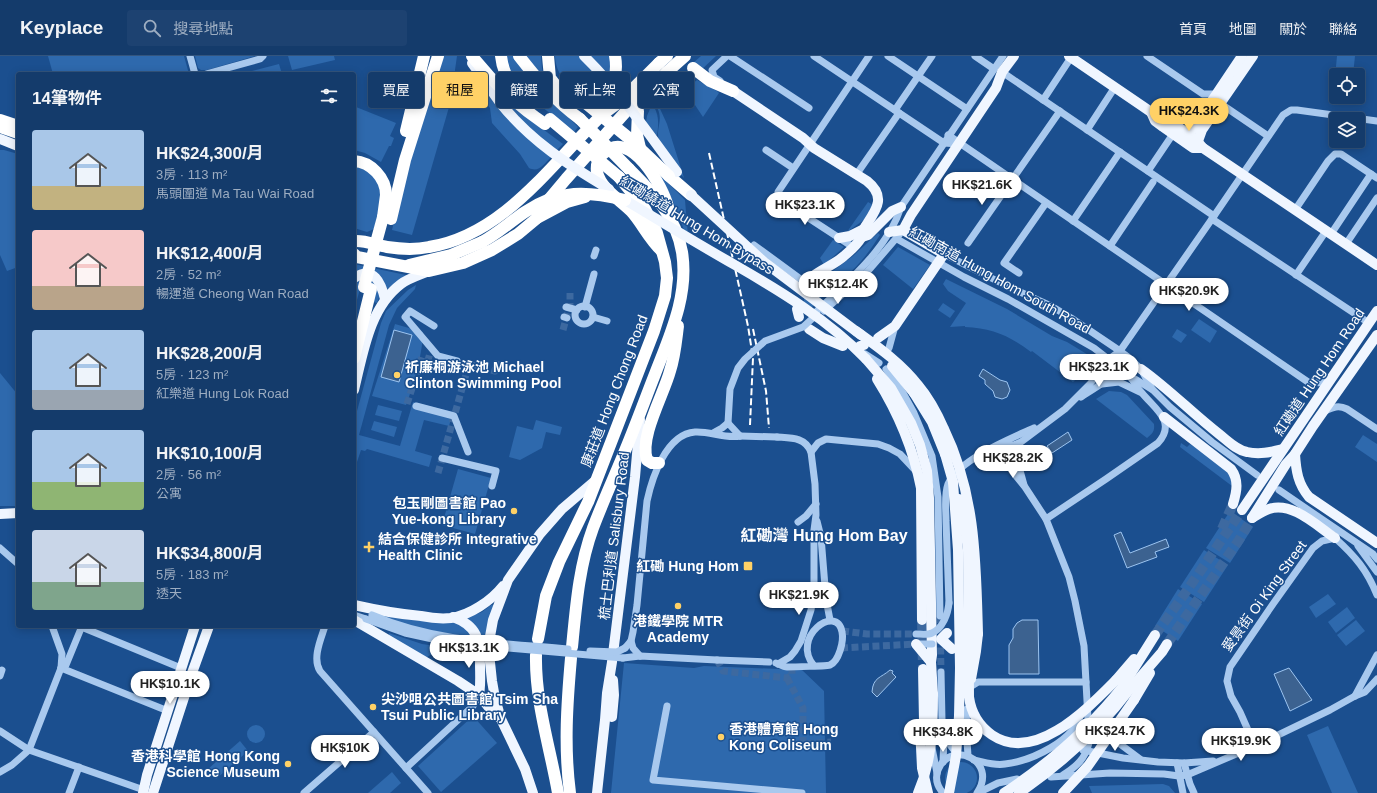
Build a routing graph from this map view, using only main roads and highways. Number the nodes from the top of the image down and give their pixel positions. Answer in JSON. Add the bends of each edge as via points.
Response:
{"nodes":[{"id":1,"x":424,"y":56,"type":"edge"},
{"id":2,"x":438,"y":56,"type":"edge"},
{"id":3,"x":467,"y":56,"type":"edge"},
{"id":4,"x":472,"y":56,"type":"edge"},
{"id":5,"x":501,"y":56,"type":"edge"},
{"id":6,"x":519,"y":56,"type":"edge"},
{"id":7,"x":584,"y":56,"type":"edge"},
{"id":8,"x":615,"y":56,"type":"edge"},
{"id":9,"x":685,"y":56,"type":"edge"},
{"id":10,"x":1014,"y":56,"type":"edge"},
{"id":11,"x":1242,"y":56,"type":"edge"},
{"id":12,"x":1253,"y":56,"type":"edge"},
{"id":13,"x":1071,"y":57,"type":"edge"},
{"id":14,"x":548,"y":61,"type":"edge"},
{"id":15,"x":664,"y":64,"type":"edge"},
{"id":16,"x":692,"y":68,"type":"dead end"},
{"id":17,"x":657,"y":72,"type":"edge"},
{"id":18,"x":560,"y":84,"type":"edge"},
{"id":19,"x":638,"y":89,"type":"edge"},
{"id":20,"x":733,"y":91,"type":"joint"},
{"id":21,"x":560,"y":94,"type":"edge"},
{"id":22,"x":1219,"y":99,"type":"junction"},
{"id":23,"x":638,"y":100,"type":"edge"},
{"id":24,"x":572,"y":108,"type":"edge"},
{"id":25,"x":580,"y":108,"type":"edge"},
{"id":26,"x":639,"y":108,"type":"edge"},
{"id":27,"x":1151,"y":112,"type":"junction"},
{"id":28,"x":0,"y":114,"type":"edge"},
{"id":29,"x":602,"y":115,"type":"junction"},
{"id":30,"x":16,"y":119,"type":"edge"},
{"id":31,"x":0,"y":120,"type":"edge"},
{"id":32,"x":16,"y":125,"type":"edge"},
{"id":33,"x":0,"y":127,"type":"edge"},
{"id":34,"x":1202,"y":130,"type":"junction"},
{"id":35,"x":16,"y":132,"type":"edge"},
{"id":36,"x":1173,"y":134,"type":"junction"},
{"id":37,"x":1189,"y":135,"type":"junction"},
{"id":38,"x":16,"y":136,"type":"edge"},
{"id":39,"x":1,"y":138,"type":"edge"},
{"id":40,"x":1201,"y":144,"type":"junction"},
{"id":41,"x":16,"y":145,"type":"edge"},
{"id":42,"x":592,"y":149,"type":"junction"},
{"id":43,"x":643,"y":160,"type":"junction"},
{"id":44,"x":356,"y":162,"type":"edge"},
{"id":45,"x":691,"y":195,"type":"junction"},
{"id":46,"x":626,"y":200,"type":"junction"},
{"id":47,"x":901,"y":207,"type":"road end"},
{"id":48,"x":630,"y":211,"type":"junction"},
{"id":49,"x":387,"y":218,"type":"junction"},
{"id":50,"x":671,"y":218,"type":"junction"},
{"id":51,"x":536,"y":219,"type":"junction"},
{"id":52,"x":863,"y":233,"type":"junction"},
{"id":53,"x":839,"y":238,"type":"road end"},
{"id":54,"x":357,"y":239,"type":"edge"},
{"id":55,"x":663,"y":252,"type":"junction"},
{"id":56,"x":356,"y":256,"type":"edge"},
{"id":57,"x":1377,"y":265,"type":"edge"},
{"id":58,"x":404,"y":267,"type":"junction"},
{"id":59,"x":429,"y":271,"type":"junction"},
{"id":60,"x":356,"y":277,"type":"edge"},
{"id":61,"x":805,"y":284,"type":"road end"},
{"id":62,"x":367,"y":288,"type":"junction"},
{"id":63,"x":385,"y":299,"type":"junction"},
{"id":64,"x":679,"y":307,"type":"junction"},
{"id":65,"x":1377,"y":311,"type":"edge"},
{"id":66,"x":356,"y":320,"type":"edge"},
{"id":67,"x":809,"y":329,"type":"dead end"},
{"id":68,"x":856,"y":331,"type":"junction"},
{"id":69,"x":1377,"y":335,"type":"edge"},
{"id":70,"x":878,"y":338,"type":"dead end"},
{"id":71,"x":843,"y":346,"type":"dead end"},
{"id":72,"x":356,"y":347,"type":"edge"},
{"id":73,"x":864,"y":351,"type":"junction"},
{"id":74,"x":1141,"y":369,"type":"road end"},
{"id":75,"x":356,"y":382,"type":"edge"},
{"id":76,"x":640,"y":412,"type":"junction"},
{"id":77,"x":1164,"y":417,"type":"road end"},
{"id":78,"x":1283,"y":449,"type":"junction"},
{"id":79,"x":1295,"y":454,"type":"junction"},
{"id":80,"x":659,"y":463,"type":"road end"},
{"id":81,"x":596,"y":480,"type":"junction"},
{"id":82,"x":953,"y":482,"type":"junction"},
{"id":83,"x":16,"y":513,"type":"edge"},
{"id":84,"x":0,"y":514,"type":"edge"},
{"id":85,"x":1335,"y":538,"type":"road end"},
{"id":86,"x":1377,"y":543,"type":"edge"},
{"id":87,"x":508,"y":580,"type":"junction"},
{"id":88,"x":356,"y":605,"type":"edge"},
{"id":89,"x":453,"y":617,"type":"junction"},
{"id":90,"x":922,"y":620,"type":"tunnel mouth"},
{"id":91,"x":958,"y":620,"type":"junction"},
{"id":92,"x":356,"y":621,"type":"edge"},
{"id":93,"x":194,"y":628,"type":"edge"},
{"id":94,"x":208,"y":628,"type":"edge"},
{"id":95,"x":538,"y":639,"type":"dead end"},
{"id":96,"x":916,"y":639,"type":"road end"},
{"id":97,"x":935,"y":639,"type":"junction"},
{"id":98,"x":536,"y":655,"type":"dead end"},
{"id":99,"x":959,"y":659,"type":"junction"},
{"id":100,"x":612,"y":662,"type":"junction"},
{"id":101,"x":927,"y":666,"type":"junction"},
{"id":102,"x":970,"y":686,"type":"road end"},
{"id":103,"x":479,"y":695,"type":"junction"},
{"id":104,"x":501,"y":719,"type":"junction"},
{"id":105,"x":147,"y":792,"type":"edge"},
{"id":106,"x":533,"y":793,"type":"edge"},
{"id":107,"x":558,"y":793,"type":"edge"},
{"id":108,"x":570,"y":793,"type":"edge"},
{"id":109,"x":597,"y":793,"type":"edge"},
{"id":110,"x":604,"y":793,"type":"edge"},
{"id":111,"x":918,"y":793,"type":"edge"},
{"id":112,"x":928,"y":793,"type":"edge"},
{"id":113,"x":949,"y":793,"type":"edge"},
{"id":114,"x":1004,"y":793,"type":"edge"},
{"id":115,"x":1019,"y":793,"type":"edge"},
{"id":116,"x":1063,"y":793,"type":"edge"}],
"edges":[{"from":1,"to":49,"type":"highway"},
{"from":2,"to":49,"type":"highway"},
{"from":3,"to":46,"type":"main road","name":"紅磡繞道 Hung Hom Bypass","bridge":true,"via":[[501,104],[532,137],[564,161]]},
{"from":4,"to":42,"type":"highway","bridge":true,"via":[[516,102],[545,124]]},
{"from":5,"to":42,"type":"highway","bridge":true,"via":[[503,67],[514,90]]},
{"from":6,"to":21,"type":"highway","via":[[532,73]]},
{"from":7,"to":45,"type":"main road","name":"紅磡繞道 Hung Hom Bypass","bridge":true,"via":[[604,75],[640,120]]},
{"from":8,"to":29,"type":"highway","via":[[615,82]]},
{"from":9,"to":15,"type":"highway"},
{"from":10,"to":70,"type":"main road","name":"紅磡南道 Hung Hom South Road","via":[[998,71],[996,88],[911,215],[896,233],[942,258],[895,326]]},
{"from":11,"to":22,"type":"main road"},
{"from":12,"to":22,"type":"main road"},
{"from":13,"to":27,"type":"main road"},
{"from":14,"to":18,"type":"highway"},
{"from":15,"to":17,"type":"highway","bridge":true},
{"from":16,"to":20,"type":"highway","via":[[710,81]]},
{"from":19,"to":29,"type":"highway"},
{"from":20,"to":52,"type":"main road","via":[[872,185],[878,199],[876,211]]},
{"from":22,"to":34,"type":"main road"},
{"from":22,"to":37,"type":"main road"},
{"from":23,"to":42,"type":"highway"},
{"from":24,"to":50,"type":"highway","bridge":true,"via":[[580,120],[648,189]]},
{"from":25,"to":45,"type":"highway","bridge":true,"via":[[630,139]]},
{"from":26,"to":43,"type":"highway","via":[[637,135]]},
{"from":27,"to":36,"type":"main road","via":[[1155,121]]},
{"from":27,"to":37,"type":"main road","via":[[1160,115]]},
{"from":28,"to":30,"type":"main road"},
{"from":29,"to":54,"type":"highway","via":[[526,194],[476,232],[438,246],[420,248],[386,247]]},
{"from":31,"to":32,"type":"highway","bridge":true},
{"from":33,"to":35,"type":"highway"},
{"from":34,"to":37,"type":"main road"},
{"from":34,"to":40,"type":"main road"},
{"from":36,"to":37,"type":"main road"},
{"from":36,"to":40,"type":"main road","via":[[1193,148]]},
{"from":37,"to":40,"type":"main road"},
{"from":38,"to":39,"type":"highway"},
{"from":39,"to":41,"type":"main road"},
{"from":40,"to":57,"type":"main road"},
{"from":42,"to":51,"type":"highway","via":[[545,204]]},
{"from":42,"to":55,"type":"highway","name":"康莊道 Hong Chong Road","bridge":true,"via":[[640,201],[650,216]]},
{"from":43,"to":48,"type":"highway","via":[[627,149],[618,147],[603,153],[597,164],[602,183]]},
{"from":43,"to":50,"type":"highway","via":[[663,194]]},
{"from":44,"to":49,"type":"highway","via":[[369,166],[382,180],[386,194]]},
{"from":45,"to":68,"type":"main road","name":"紅磡繞道 Hung Hom Bypass","bridge":true,"via":[[764,262]]},
{"from":46,"to":58,"type":"highway","bridge":true,"via":[[587,193],[554,197],[531,208],[482,242],[451,255]]},
{"from":46,"to":73,"type":"main road","name":"紅磡繞道 Hung Hom Bypass","bridge":true,"via":[[768,284]]},
{"from":47,"to":52,"type":"main road","via":[[892,211],[868,235]]},
{"from":48,"to":51,"type":"highway","via":[[608,200],[582,198],[567,202]]},
{"from":48,"to":55,"type":"highway"},
{"from":49,"to":62,"type":"highway","bridge":true},
{"from":50,"to":64,"type":"highway","via":[[679,240],[683,263]]},
{"from":51,"to":59,"type":"highway","via":[[518,234],[479,257]]},
{"from":52,"to":53,"type":"main road"},
{"from":52,"to":61,"type":"main road","via":[[843,257]]},
{"from":55,"to":81,"type":"highway","name":"康莊道 Hong Chong Road","via":[[667,278],[663,306]]},
{"from":56,"to":58,"type":"highway"},
{"from":58,"to":59,"type":"highway"},
{"from":59,"to":63,"type":"main road","via":[[402,283]]},
{"from":60,"to":63,"type":"main road","via":[[360,274],[374,276],[379,281]]},
{"from":62,"to":66,"type":"highway"},
{"from":62,"to":72,"type":"highway"},
{"from":63,"to":75,"type":"main road","via":[[369,331]]},
{"from":64,"to":76,"type":"highway"},
{"from":64,"to":80,"type":"highway","via":[[670,372],[647,437],[646,456],[649,462]]},
{"from":65,"to":78,"type":"main road","name":"紅磡道 Hung Hom Road"},
{"from":67,"to":71,"type":"main road"},
{"from":68,"to":82,"type":"main road","name":"紅磡繞道 Hung Hom Bypass","bridge":true,"via":[[893,368],[922,406],[939,439]]},
{"from":68,"to":102,"type":"main road","bridge":true,"via":[[896,362],[918,384],[934,408],[960,466],[974,534],[978,634]]},
{"from":69,"to":79,"type":"main road","name":"紅磡道 Hung Hom Road"},
{"from":73,"to":90,"type":"main road","via":[[904,429],[918,474],[921,488]]},
{"from":73,"to":97,"type":"main road","name":"紅磡繞道 Hung Hom Bypass","via":[[891,388],[920,445],[930,506]]},
{"from":74,"to":78,"type":"main road","via":[[1238,449],[1258,454]]},
{"from":76,"to":100,"type":"main road","name":"梳士巴利道 Salisbury Road","via":[[635,477]]},
{"from":76,"to":108,"type":"highway","via":[[598,515],[578,586],[565,734]]},
{"from":77,"to":78,"type":"main road","via":[[1231,470],[1238,486],[1238,507]]},
{"from":79,"to":85,"type":"main road","via":[[1252,518],[1268,509],[1286,508],[1295,511]]},
{"from":79,"to":86,"type":"main road","via":[[1296,473],[1309,497]]},
{"from":81,"to":87,"type":"main road","name":"康莊道 Hong Chong Road","via":[[546,526]]},
{"from":81,"to":95,"type":"highway","via":[[546,596]]},
{"from":82,"to":91,"type":"main road","name":"紅磡繞道 Hung Hom Bypass","via":[[958,550]]},
{"from":82,"to":114,"type":"main road","bridge":true,"via":[[961,508],[968,549],[969,697],[974,714],[988,731],[1003,740],[1016,743],[1034,742],[1046,736],[1096,700],[1154,637],[1123,686],[1090,723],[1042,766]]},
{"from":83,"to":84,"type":"main road"},
{"from":87,"to":89,"type":"main road","via":[[482,604]]},
{"from":87,"to":104,"type":"main road","name":"康莊道 Hong Chong Road","via":[[493,620],[489,642],[492,681]]},
{"from":88,"to":89,"type":"main road","via":[[393,614],[431,618]]},
{"from":89,"to":103,"type":"main road","via":[[469,626],[478,639],[481,683]]},
{"from":91,"to":97,"type":"main road","bridge":true},
{"from":91,"to":99,"type":"main road","name":"紅磡繞道 Hung Hom Bypass"},
{"from":92,"to":103,"type":"main road"},
{"from":93,"to":105,"type":"main road","via":[[168,710]]},
{"from":94,"to":105,"type":"main road"},
{"from":96,"to":101,"type":"main road","bridge":true},
{"from":97,"to":99,"type":"main road","bridge":true,"via":[[952,649]]},
{"from":97,"to":101,"type":"main road","name":"紅磡繞道 Hung Hom Bypass"},
{"from":98,"to":107,"type":"highway","via":[[536,680],[541,712]]},
{"from":99,"to":113,"type":"main road","name":"紅磡繞道 Hung Hom Bypass","bridge":true,"via":[[958,734]]},
{"from":100,"to":109,"type":"main road","name":"梳士巴利道 Salisbury Road"},
{"from":100,"to":110,"type":"main road","name":"梳士巴利道 Salisbury Road","via":[[614,695]]},
{"from":101,"to":111,"type":"main road","bridge":true,"via":[[933,730],[927,766]]},
{"from":101,"to":112,"type":"main road","via":[[924,721],[920,738],[922,768]]},
{"from":103,"to":104,"type":"main road"},
{"from":104,"to":106,"type":"main road","name":"康莊道 Hong Chong Road","via":[[525,769]]},
{"from":115,"to":116,"type":"main road","bridge":true,"via":[[1090,735],[1165,648],[1138,694],[1088,766]]}]}
